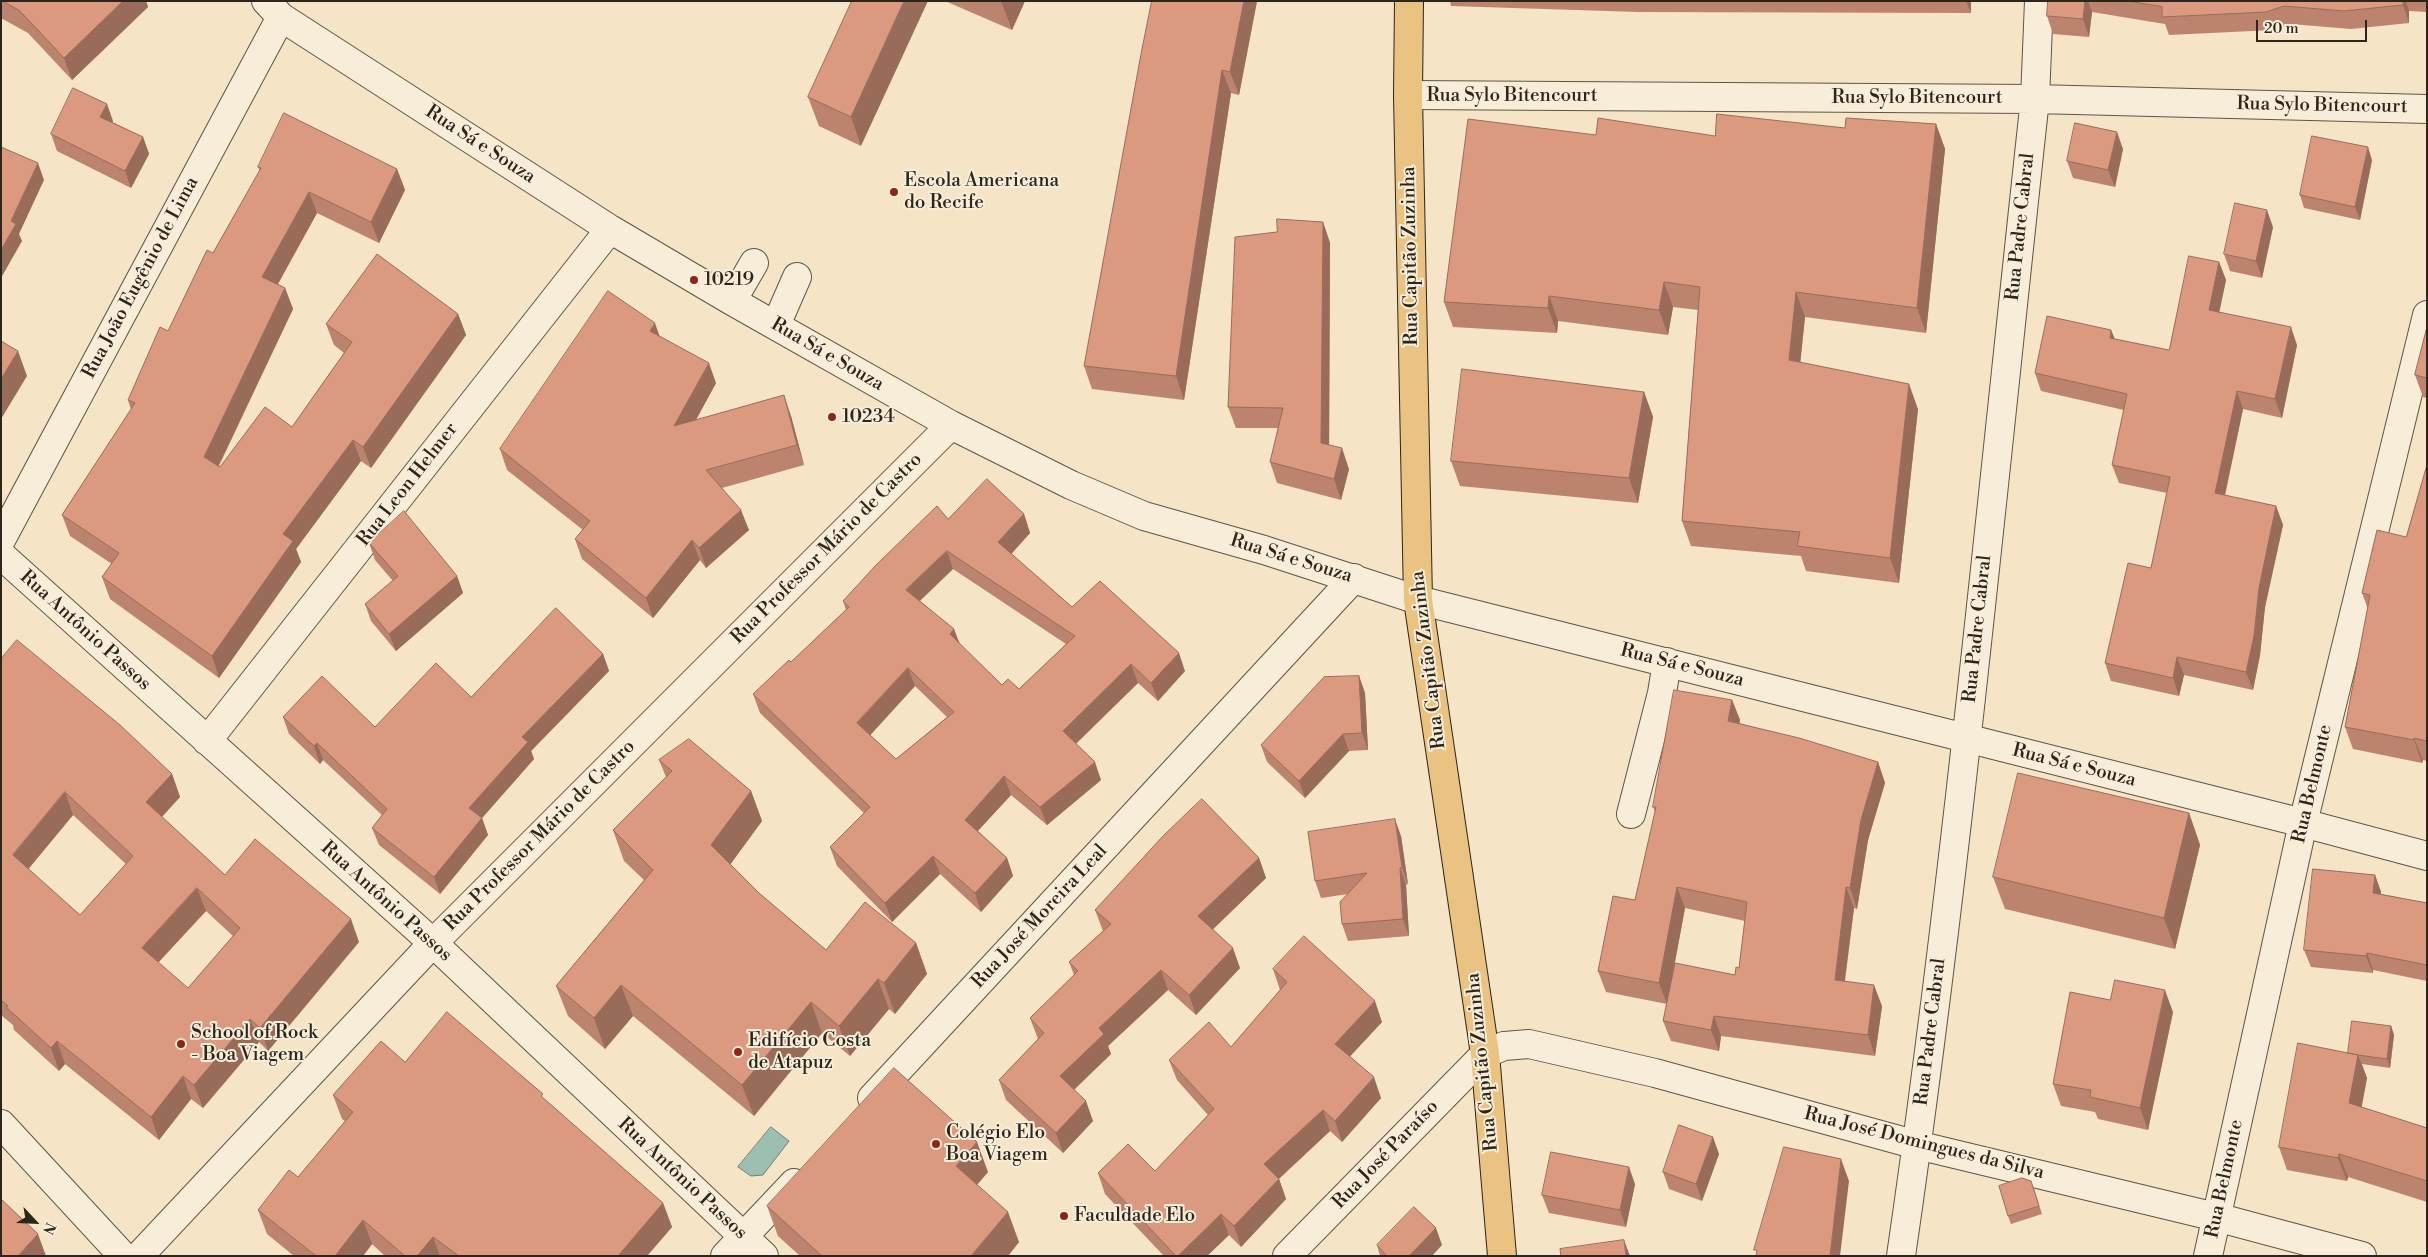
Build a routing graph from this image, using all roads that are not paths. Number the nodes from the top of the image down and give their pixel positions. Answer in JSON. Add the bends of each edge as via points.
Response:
{"nodes":[{"id":1,"x":1408,"y":1,"type":"edge"},
{"id":2,"x":2039,"y":1,"type":"edge"},
{"id":3,"x":273,"y":9,"type":"edge"},
{"id":4,"x":1408,"y":95,"type":"junction"},
{"id":5,"x":2035,"y":99,"type":"junction"},
{"id":6,"x":2427,"y":109,"type":"edge"},
{"id":7,"x":610,"y":229,"type":"junction"},
{"id":8,"x":754,"y":263,"type":"dead end"},
{"id":9,"x":798,"y":277,"type":"dead end"},
{"id":10,"x":732,"y":301,"type":"junction"},
{"id":11,"x":2427,"y":315,"type":"edge"},
{"id":12,"x":776,"y":326,"type":"junction"},
{"id":13,"x":951,"y":425,"type":"junction"},
{"id":14,"x":1,"y":540,"type":"edge"},
{"id":15,"x":1,"y":555,"type":"edge"},
{"id":16,"x":1354,"y":578,"type":"junction"},
{"id":17,"x":1418,"y":600,"type":"junction"},
{"id":18,"x":1667,"y":662,"type":"junction"},
{"id":19,"x":1966,"y":738,"type":"junction"},
{"id":20,"x":207,"y":741,"type":"junction"},
{"id":21,"x":1630,"y":814,"type":"dead end"},
{"id":22,"x":2303,"y":823,"type":"junction"},
{"id":23,"x":2427,"y":856,"type":"edge"},
{"id":24,"x":433,"y":943,"type":"junction"},
{"id":25,"x":1485,"y":1054,"type":"junction"},
{"id":26,"x":852,"y":1120,"type":"edge"},
{"id":27,"x":1,"y":1124,"type":"edge"},
{"id":28,"x":1917,"y":1145,"type":"junction"},
{"id":29,"x":811,"y":1164,"type":"edge"},
{"id":30,"x":2216,"y":1216,"type":"junction"},
{"id":31,"x":734,"y":1246,"type":"edge"},
{"id":32,"x":124,"y":1256,"type":"edge"},
{"id":33,"x":139,"y":1256,"type":"edge"},
{"id":34,"x":764,"y":1256,"type":"edge"},
{"id":35,"x":1287,"y":1256,"type":"edge"},
{"id":36,"x":1502,"y":1256,"type":"edge"},
{"id":37,"x":1901,"y":1256,"type":"edge"},
{"id":38,"x":2208,"y":1256,"type":"edge"},
{"id":39,"x":2362,"y":1256,"type":"edge"}],
"edges":[{"from":1,"to":4,"type":"main road","name":"Rua Capitão Zuzinha"},
{"from":2,"to":5,"type":"street","name":"Rua Padre Cabral"},
{"from":3,"to":7,"type":"street","name":"Rua Sá e Souza"},
{"from":3,"to":14,"type":"street","name":"Rua João Eugênio de Lima"},
{"from":4,"to":5,"type":"street","name":"Rua Sylo Bitencourt"},
{"from":4,"to":17,"type":"main road","name":"Rua Capitão Zuzinha"},
{"from":5,"to":6,"type":"street","name":"Rua Sylo Bitencourt"},
{"from":5,"to":19,"type":"street","name":"Rua Padre Cabral"},
{"from":7,"to":10,"type":"street","name":"Rua Sá e Souza"},
{"from":7,"to":20,"type":"street","name":"Rua Leon Helmer"},
{"from":8,"to":10,"type":"street"},
{"from":9,"to":12,"type":"street"},
{"from":10,"to":12,"type":"street","name":"Rua Sá e Souza"},
{"from":11,"to":22,"type":"street","name":"Rua Belmonte"},
{"from":12,"to":13,"type":"street","name":"Rua Sá e Souza"},
{"from":13,"to":16,"type":"street","name":"Rua Sá e Souza","via":[[1071,485],[1144,516]]},
{"from":13,"to":24,"type":"street","name":"Rua Professor Mário de Castro"},
{"from":15,"to":20,"type":"street","name":"Rua Antônio Passos"},
{"from":16,"to":17,"type":"street","name":"Rua Sá e Souza"},
{"from":16,"to":26,"type":"street","name":"Rua José Moreira Leal"},
{"from":17,"to":18,"type":"street","name":"Rua Sá e Souza"},
{"from":17,"to":25,"type":"main road","name":"Rua Capitão Zuzinha"},
{"from":18,"to":19,"type":"street","name":"Rua Sá e Souza"},
{"from":18,"to":21,"type":"street"},
{"from":19,"to":22,"type":"street","name":"Rua Sá e Souza"},
{"from":19,"to":28,"type":"street","name":"Rua Padre Cabral"},
{"from":20,"to":24,"type":"street","name":"Rua Antônio Passos"},
{"from":22,"to":23,"type":"street","name":"Rua Sá e Souza"},
{"from":22,"to":30,"type":"street","name":"Rua Belmonte"},
{"from":24,"to":31,"type":"street","name":"Rua Antônio Passos"},
{"from":24,"to":33,"type":"street","name":"Rua Professor Mário de Castro"},
{"from":25,"to":28,"type":"street","name":"Rua José Domingues da Silva","via":[[1504,1046],[1529,1044],[1655,1073]]},
{"from":25,"to":35,"type":"street","name":"Rua José Paraíso"},
{"from":25,"to":36,"type":"main road","name":"Rua Capitão Zuzinha"},
{"from":27,"to":32,"type":"street"},
{"from":28,"to":30,"type":"street","name":"Rua José Domingues da Silva"},
{"from":28,"to":37,"type":"street","name":"Rua Padre Cabral"},
{"from":29,"to":31,"type":"street"},
{"from":30,"to":38,"type":"street","name":"Rua Belmonte"},
{"from":30,"to":39,"type":"street","name":"Rua José Domingues da Silva"},
{"from":31,"to":34,"type":"street","name":"Rua Antônio Passos"}]}
